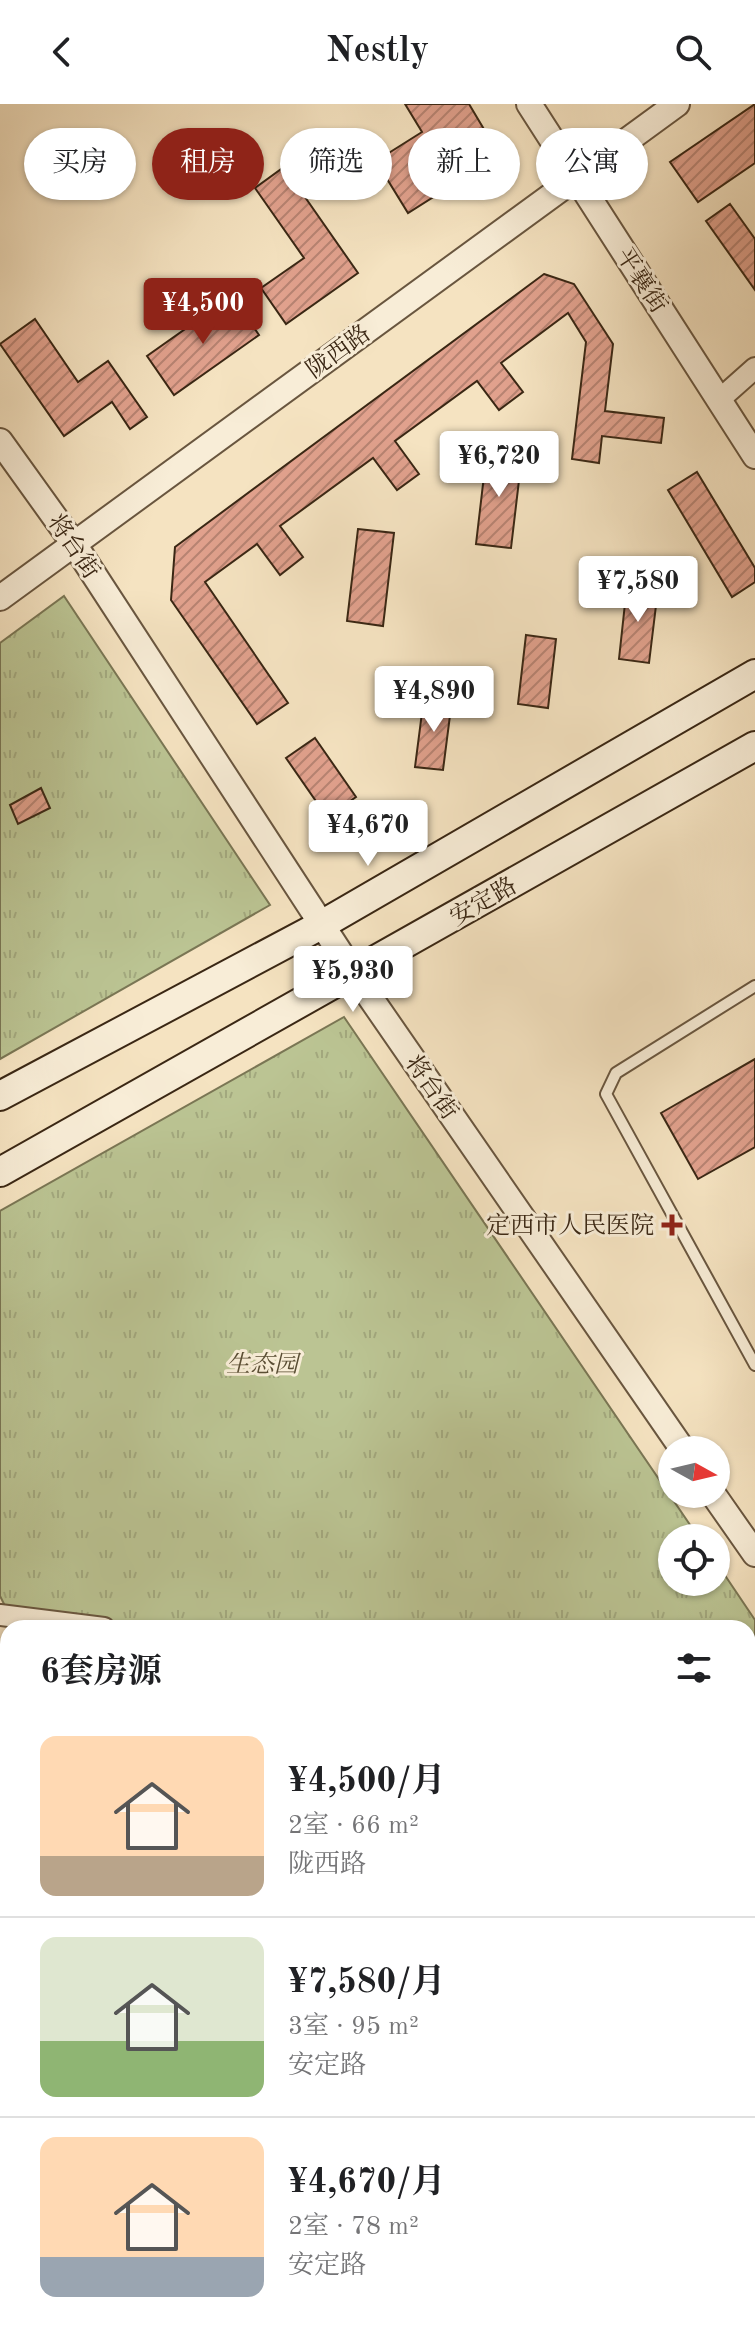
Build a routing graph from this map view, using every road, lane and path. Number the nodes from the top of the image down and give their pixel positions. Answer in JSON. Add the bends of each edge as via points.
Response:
{"nodes":[{"id":1,"x":529,"y":104,"type":"edge"},
{"id":2,"x":677,"y":104,"type":"edge"},
{"id":3,"x":544,"y":128,"type":"edge"},
{"id":4,"x":643,"y":128,"type":"edge"},
{"id":5,"x":544,"y":200,"type":"edge"},
{"id":6,"x":590,"y":200,"type":"edge"},
{"id":7,"x":755,"y":368,"type":"edge"},
{"id":8,"x":719,"y":400,"type":"junction"},
{"id":9,"x":0,"y":441,"type":"edge"},
{"id":10,"x":755,"y":456,"type":"edge"},
{"id":11,"x":74,"y":544,"type":"junction"},
{"id":12,"x":0,"y":598,"type":"edge"},
{"id":13,"x":755,"y":674,"type":"edge"},
{"id":14,"x":755,"y":746,"type":"edge"},
{"id":15,"x":323,"y":924,"type":"junction"},
{"id":16,"x":354,"y":974,"type":"junction"},
{"id":17,"x":755,"y":986,"type":"edge"},
{"id":18,"x":0,"y":1096,"type":"edge"},
{"id":19,"x":0,"y":1172,"type":"edge"},
{"id":20,"x":755,"y":1365,"type":"edge"},
{"id":21,"x":673,"y":1436,"type":"edge"},
{"id":22,"x":725,"y":1508,"type":"edge"},
{"id":23,"x":751,"y":1539,"type":"edge"},
{"id":24,"x":0,"y":1615,"type":"edge"},
{"id":25,"x":40,"y":1620,"type":"edge"}],
"edges":[{"from":1,"to":3,"type":"street","name":"平襄街"},
{"from":2,"to":4,"type":"street","name":"陇西路"},
{"from":5,"to":11,"type":"street","name":"陇西路"},
{"from":6,"to":8,"type":"street","name":"平襄街"},
{"from":7,"to":8,"type":"street"},
{"from":8,"to":10,"type":"street","name":"平襄街"},
{"from":9,"to":11,"type":"street","name":"将台街"},
{"from":11,"to":12,"type":"street","name":"陇西路"},
{"from":11,"to":15,"type":"street","name":"将台街"},
{"from":13,"to":15,"type":"main road"},
{"from":14,"to":16,"type":"main road","name":"安定路"},
{"from":15,"to":16,"type":"street","name":"将台街"},
{"from":15,"to":18,"type":"main road"},
{"from":16,"to":19,"type":"main road","name":"安定路"},
{"from":16,"to":21,"type":"street","name":"将台街"},
{"from":17,"to":20,"type":"lane","via":[[616,1073],[606,1094]]},
{"from":22,"to":23,"type":"street"},
{"from":24,"to":25,"type":"street"}]}
